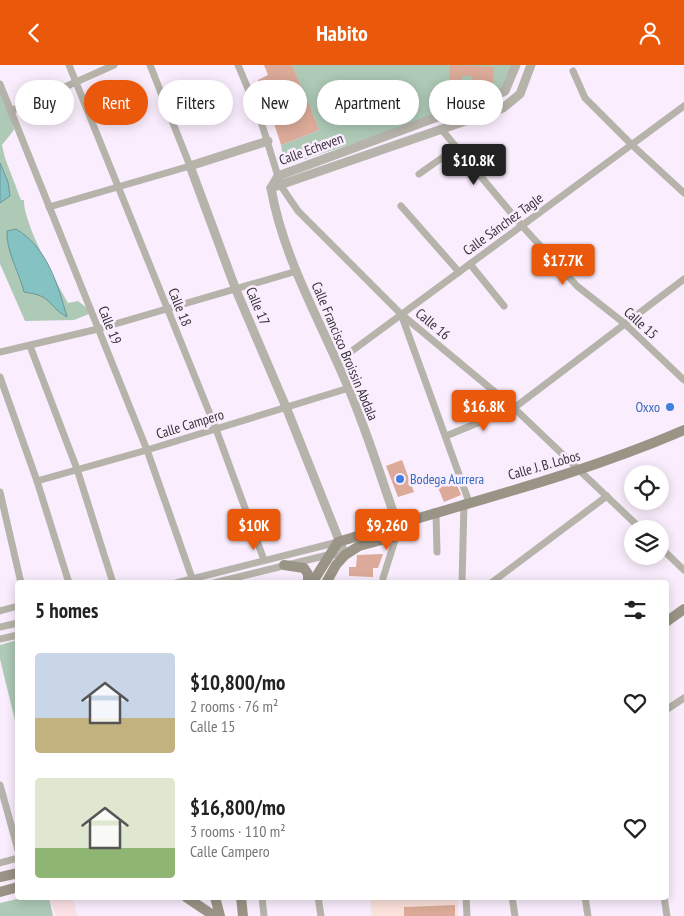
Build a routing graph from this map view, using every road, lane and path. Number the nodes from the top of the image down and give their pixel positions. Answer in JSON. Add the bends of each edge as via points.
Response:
{"nodes":[{"id":1,"x":69,"y":65,"type":"edge"},
{"id":2,"x":114,"y":65,"type":"edge"},
{"id":3,"x":150,"y":65,"type":"edge"},
{"id":4,"x":238,"y":65,"type":"edge"},
{"id":5,"x":516,"y":65,"type":"edge"},
{"id":6,"x":530,"y":65,"type":"edge"},
{"id":7,"x":573,"y":71,"type":"dead end"},
{"id":8,"x":76,"y":83,"type":"junction"},
{"id":9,"x":0,"y":84,"type":"edge"},
{"id":10,"x":684,"y":107,"type":"edge"},
{"id":11,"x":11,"y":111,"type":"junction"},
{"id":12,"x":442,"y":130,"type":"junction"},
{"id":13,"x":268,"y":141,"type":"junction"},
{"id":14,"x":632,"y":145,"type":"junction"},
{"id":15,"x":355,"y":148,"type":"junction"},
{"id":16,"x":456,"y":148,"type":"junction"},
{"id":17,"x":359,"y":159,"type":"junction"},
{"id":18,"x":190,"y":166,"type":"junction"},
{"id":19,"x":419,"y":174,"type":"dead end"},
{"id":20,"x":278,"y":176,"type":"junction"},
{"id":21,"x":119,"y":185,"type":"junction"},
{"id":22,"x":276,"y":187,"type":"junction"},
{"id":23,"x":684,"y":193,"type":"edge"},
{"id":24,"x":401,"y":206,"type":"dead end"},
{"id":25,"x":49,"y":207,"type":"junction"},
{"id":26,"x":523,"y":227,"type":"junction"},
{"id":27,"x":470,"y":264,"type":"junction"},
{"id":28,"x":297,"y":271,"type":"junction"},
{"id":29,"x":459,"y":272,"type":"junction"},
{"id":30,"x":684,"y":279,"type":"edge"},
{"id":31,"x":236,"y":290,"type":"junction"},
{"id":32,"x":504,"y":306,"type":"dead end"},
{"id":33,"x":167,"y":310,"type":"junction"},
{"id":34,"x":401,"y":314,"type":"junction"},
{"id":35,"x":624,"y":323,"type":"junction"},
{"id":36,"x":98,"y":329,"type":"junction"},
{"id":37,"x":30,"y":346,"type":"junction"},
{"id":38,"x":0,"y":352,"type":"edge"},
{"id":39,"x":337,"y":362,"type":"junction"},
{"id":40,"x":0,"y":377,"type":"edge"},
{"id":41,"x":684,"y":380,"type":"edge"},
{"id":42,"x":349,"y":388,"type":"junction"},
{"id":43,"x":286,"y":407,"type":"junction"},
{"id":44,"x":514,"y":409,"type":"junction"},
{"id":45,"x":216,"y":429,"type":"junction"},
{"id":46,"x":684,"y":430,"type":"edge"},
{"id":47,"x":446,"y":436,"type":"junction"},
{"id":48,"x":147,"y":450,"type":"junction"},
{"id":49,"x":77,"y":469,"type":"junction"},
{"id":50,"x":580,"y":470,"type":"junction"},
{"id":51,"x":37,"y":481,"type":"junction"},
{"id":52,"x":0,"y":492,"type":"edge"},
{"id":53,"x":607,"y":496,"type":"junction"},
{"id":54,"x":466,"y":502,"type":"junction"},
{"id":55,"x":436,"y":513,"type":"junction"},
{"id":56,"x":632,"y":520,"type":"edge"},
{"id":57,"x":410,"y":522,"type":"junction"},
{"id":58,"x":397,"y":523,"type":"junction"},
{"id":59,"x":398,"y":536,"type":"junction"},
{"id":60,"x":338,"y":542,"type":"junction"},
{"id":61,"x":437,"y":552,"type":"dead end"},
{"id":62,"x":328,"y":555,"type":"junction"},
{"id":63,"x":344,"y":555,"type":"junction"},
{"id":64,"x":669,"y":555,"type":"edge"},
{"id":65,"x":264,"y":559,"type":"junction"},
{"id":66,"x":284,"y":565,"type":"junction"},
{"id":67,"x":684,"y":569,"type":"edge"},
{"id":68,"x":215,"y":573,"type":"junction"},
{"id":69,"x":192,"y":578,"type":"junction"},
{"id":70,"x":383,"y":578,"type":"dead end"},
{"id":71,"x":20,"y":580,"type":"edge"},
{"id":72,"x":69,"y":580,"type":"edge"},
{"id":73,"x":112,"y":580,"type":"edge"},
{"id":74,"x":186,"y":580,"type":"edge"},
{"id":75,"x":217,"y":580,"type":"edge"},
{"id":76,"x":225,"y":580,"type":"edge"},
{"id":77,"x":308,"y":580,"type":"edge"},
{"id":78,"x":314,"y":580,"type":"edge"},
{"id":79,"x":328,"y":580,"type":"edge"},
{"id":80,"x":462,"y":580,"type":"edge"},
{"id":81,"x":496,"y":580,"type":"edge"},
{"id":82,"x":15,"y":607,"type":"edge"},
{"id":83,"x":684,"y":609,"type":"edge"},
{"id":84,"x":0,"y":611,"type":"edge"},
{"id":85,"x":669,"y":620,"type":"edge"},
{"id":86,"x":15,"y":624,"type":"edge"},
{"id":87,"x":0,"y":627,"type":"edge"},
{"id":88,"x":15,"y":636,"type":"edge"},
{"id":89,"x":0,"y":639,"type":"edge"},
{"id":90,"x":684,"y":698,"type":"edge"},
{"id":91,"x":684,"y":704,"type":"edge"},
{"id":92,"x":669,"y":708,"type":"edge"},
{"id":93,"x":669,"y":709,"type":"edge"},
{"id":94,"x":0,"y":785,"type":"edge"},
{"id":95,"x":15,"y":839,"type":"edge"},
{"id":96,"x":15,"y":859,"type":"edge"},
{"id":97,"x":0,"y":863,"type":"edge"},
{"id":98,"x":15,"y":874,"type":"edge"},
{"id":99,"x":0,"y":877,"type":"edge"},
{"id":100,"x":15,"y":888,"type":"edge"},
{"id":101,"x":0,"y":892,"type":"edge"},
{"id":102,"x":190,"y":900,"type":"edge"},
{"id":103,"x":216,"y":900,"type":"edge"},
{"id":104,"x":241,"y":900,"type":"edge"},
{"id":105,"x":262,"y":900,"type":"edge"},
{"id":106,"x":318,"y":900,"type":"edge"},
{"id":107,"x":466,"y":900,"type":"edge"},
{"id":108,"x":512,"y":900,"type":"edge"},
{"id":109,"x":585,"y":900,"type":"edge"},
{"id":110,"x":664,"y":900,"type":"edge"},
{"id":111,"x":214,"y":916,"type":"edge"},
{"id":112,"x":220,"y":916,"type":"edge"},
{"id":113,"x":243,"y":916,"type":"edge"},
{"id":114,"x":264,"y":916,"type":"edge"},
{"id":115,"x":321,"y":916,"type":"edge"},
{"id":116,"x":467,"y":916,"type":"edge"},
{"id":117,"x":514,"y":916,"type":"edge"},
{"id":118,"x":588,"y":916,"type":"edge"},
{"id":119,"x":666,"y":916,"type":"edge"}],
"edges":[{"from":1,"to":8,"type":"street","name":"Calle 18"},
{"from":2,"to":8,"type":"street"},
{"from":3,"to":18,"type":"street","name":"Calle 17"},
{"from":4,"to":13,"type":"street"},
{"from":5,"to":15,"type":"street","name":"Calle Echeven","via":[[505,91]]},
{"from":6,"to":12,"type":"street","name":"Calle Echeven","via":[[520,94],[504,108]]},
{"from":7,"to":14,"type":"street","via":[[584,98]]},
{"from":8,"to":11,"type":"street"},
{"from":8,"to":21,"type":"street","name":"Calle 18"},
{"from":9,"to":11,"type":"street","name":"Calle 19"},
{"from":10,"to":14,"type":"street","name":"Calle Sánchez Tagle"},
{"from":11,"to":25,"type":"street","name":"Calle 19"},
{"from":12,"to":16,"type":"street","name":"Calle 15"},
{"from":12,"to":17,"type":"street","name":"Calle Echeven"},
{"from":13,"to":18,"type":"street","name":"Calle Echeven"},
{"from":13,"to":20,"type":"street"},
{"from":14,"to":23,"type":"street"},
{"from":14,"to":26,"type":"street","name":"Calle Sánchez Tagle"},
{"from":15,"to":17,"type":"street"},
{"from":15,"to":20,"type":"street","name":"Calle Echeven"},
{"from":16,"to":19,"type":"street"},
{"from":16,"to":26,"type":"street","name":"Calle 15"},
{"from":17,"to":22,"type":"street","name":"Calle Echeven"},
{"from":18,"to":21,"type":"street","name":"Calle Echeven"},
{"from":18,"to":31,"type":"street","name":"Calle 17"},
{"from":20,"to":22,"type":"street","name":"Calle Echeven"},
{"from":21,"to":25,"type":"street","name":"Calle Echeven"},
{"from":21,"to":33,"type":"street","name":"Calle 18"},
{"from":22,"to":28,"type":"street","name":"Calle Francisco Broissin Abdala","via":[[280,227]]},
{"from":22,"to":34,"type":"street","name":"Calle 16"},
{"from":24,"to":29,"type":"street"},
{"from":25,"to":36,"type":"street","name":"Calle 19"},
{"from":26,"to":27,"type":"street","name":"Calle Sánchez Tagle"},
{"from":26,"to":35,"type":"street","name":"Calle 15","via":[[577,286]]},
{"from":27,"to":29,"type":"street","name":"Calle Sánchez Tagle"},
{"from":27,"to":32,"type":"street"},
{"from":28,"to":31,"type":"street"},
{"from":28,"to":39,"type":"street","name":"Calle Francisco Broissin Abdala"},
{"from":29,"to":34,"type":"street","name":"Calle Sánchez Tagle"},
{"from":30,"to":35,"type":"street"},
{"from":31,"to":33,"type":"street"},
{"from":31,"to":43,"type":"street","name":"Calle 17"},
{"from":33,"to":36,"type":"street"},
{"from":33,"to":45,"type":"street","name":"Calle 18"},
{"from":34,"to":39,"type":"street","name":"Calle Sánchez Tagle"},
{"from":34,"to":44,"type":"street","name":"Calle 16"},
{"from":34,"to":47,"type":"street"},
{"from":35,"to":41,"type":"street","name":"Calle 15"},
{"from":35,"to":44,"type":"street"},
{"from":36,"to":37,"type":"street"},
{"from":36,"to":48,"type":"street","name":"Calle 19"},
{"from":37,"to":38,"type":"street"},
{"from":37,"to":49,"type":"street"},
{"from":39,"to":42,"type":"street","name":"Calle Francisco Broissin Abdala"},
{"from":40,"to":51,"type":"street"},
{"from":42,"to":43,"type":"street","name":"Calle Campero"},
{"from":42,"to":58,"type":"street","name":"Calle Francisco Broissin Abdala"},
{"from":43,"to":45,"type":"street","name":"Calle Campero"},
{"from":43,"to":60,"type":"street","name":"Calle 17"},
{"from":44,"to":47,"type":"street"},
{"from":44,"to":50,"type":"street","name":"Calle 16"},
{"from":45,"to":48,"type":"street","name":"Calle Campero"},
{"from":45,"to":65,"type":"street","name":"Calle 18"},
{"from":46,"to":50,"type":"main road","name":"Calle J. B. Lobos"},
{"from":47,"to":54,"type":"street"},
{"from":48,"to":49,"type":"street","name":"Calle Campero"},
{"from":48,"to":69,"type":"street","name":"Calle 19"},
{"from":49,"to":51,"type":"street","name":"Calle Campero"},
{"from":49,"to":73,"type":"street"},
{"from":50,"to":53,"type":"street","name":"Calle 16"},
{"from":50,"to":54,"type":"main road","name":"Calle J. B. Lobos"},
{"from":51,"to":72,"type":"street"},
{"from":52,"to":71,"type":"street"},
{"from":53,"to":56,"type":"street","name":"Calle 16"},
{"from":53,"to":81,"type":"street"},
{"from":54,"to":55,"type":"main road","name":"Calle J. B. Lobos"},
{"from":54,"to":80,"type":"street"},
{"from":55,"to":57,"type":"main road","name":"Calle J. B. Lobos"},
{"from":55,"to":61,"type":"street"},
{"from":57,"to":58,"type":"main road","name":"Calle J. B. Lobos"},
{"from":57,"to":59,"type":"main road"},
{"from":58,"to":59,"type":"street"},
{"from":58,"to":60,"type":"main road","name":"Calle J. B. Lobos"},
{"from":59,"to":63,"type":"main road","via":[[359,546]]},
{"from":59,"to":70,"type":"street"},
{"from":60,"to":62,"type":"main road"},
{"from":60,"to":63,"type":"street","name":"Calle 17"},
{"from":60,"to":65,"type":"street"},
{"from":62,"to":63,"type":"street"},
{"from":62,"to":66,"type":"street"},
{"from":62,"to":78,"type":"main road"},
{"from":63,"to":79,"type":"main road"},
{"from":64,"to":67,"type":"street"},
{"from":65,"to":68,"type":"street"},
{"from":66,"to":76,"type":"street"},
{"from":66,"to":77,"type":"main road","via":[[304,568]]},
{"from":68,"to":69,"type":"street"},
{"from":68,"to":75,"type":"street"},
{"from":69,"to":74,"type":"street"},
{"from":82,"to":84,"type":"street"},
{"from":83,"to":85,"type":"main road"},
{"from":86,"to":87,"type":"street"},
{"from":88,"to":89,"type":"street"},
{"from":90,"to":92,"type":"street"},
{"from":91,"to":93,"type":"street"},
{"from":94,"to":95,"type":"street"},
{"from":96,"to":97,"type":"street"},
{"from":98,"to":99,"type":"main road"},
{"from":100,"to":101,"type":"main road"},
{"from":102,"to":111,"type":"main road"},
{"from":103,"to":112,"type":"main road"},
{"from":104,"to":113,"type":"main road"},
{"from":105,"to":114,"type":"street"},
{"from":106,"to":115,"type":"street"},
{"from":107,"to":116,"type":"street"},
{"from":108,"to":117,"type":"street"},
{"from":109,"to":118,"type":"street"},
{"from":110,"to":119,"type":"street"}]}
